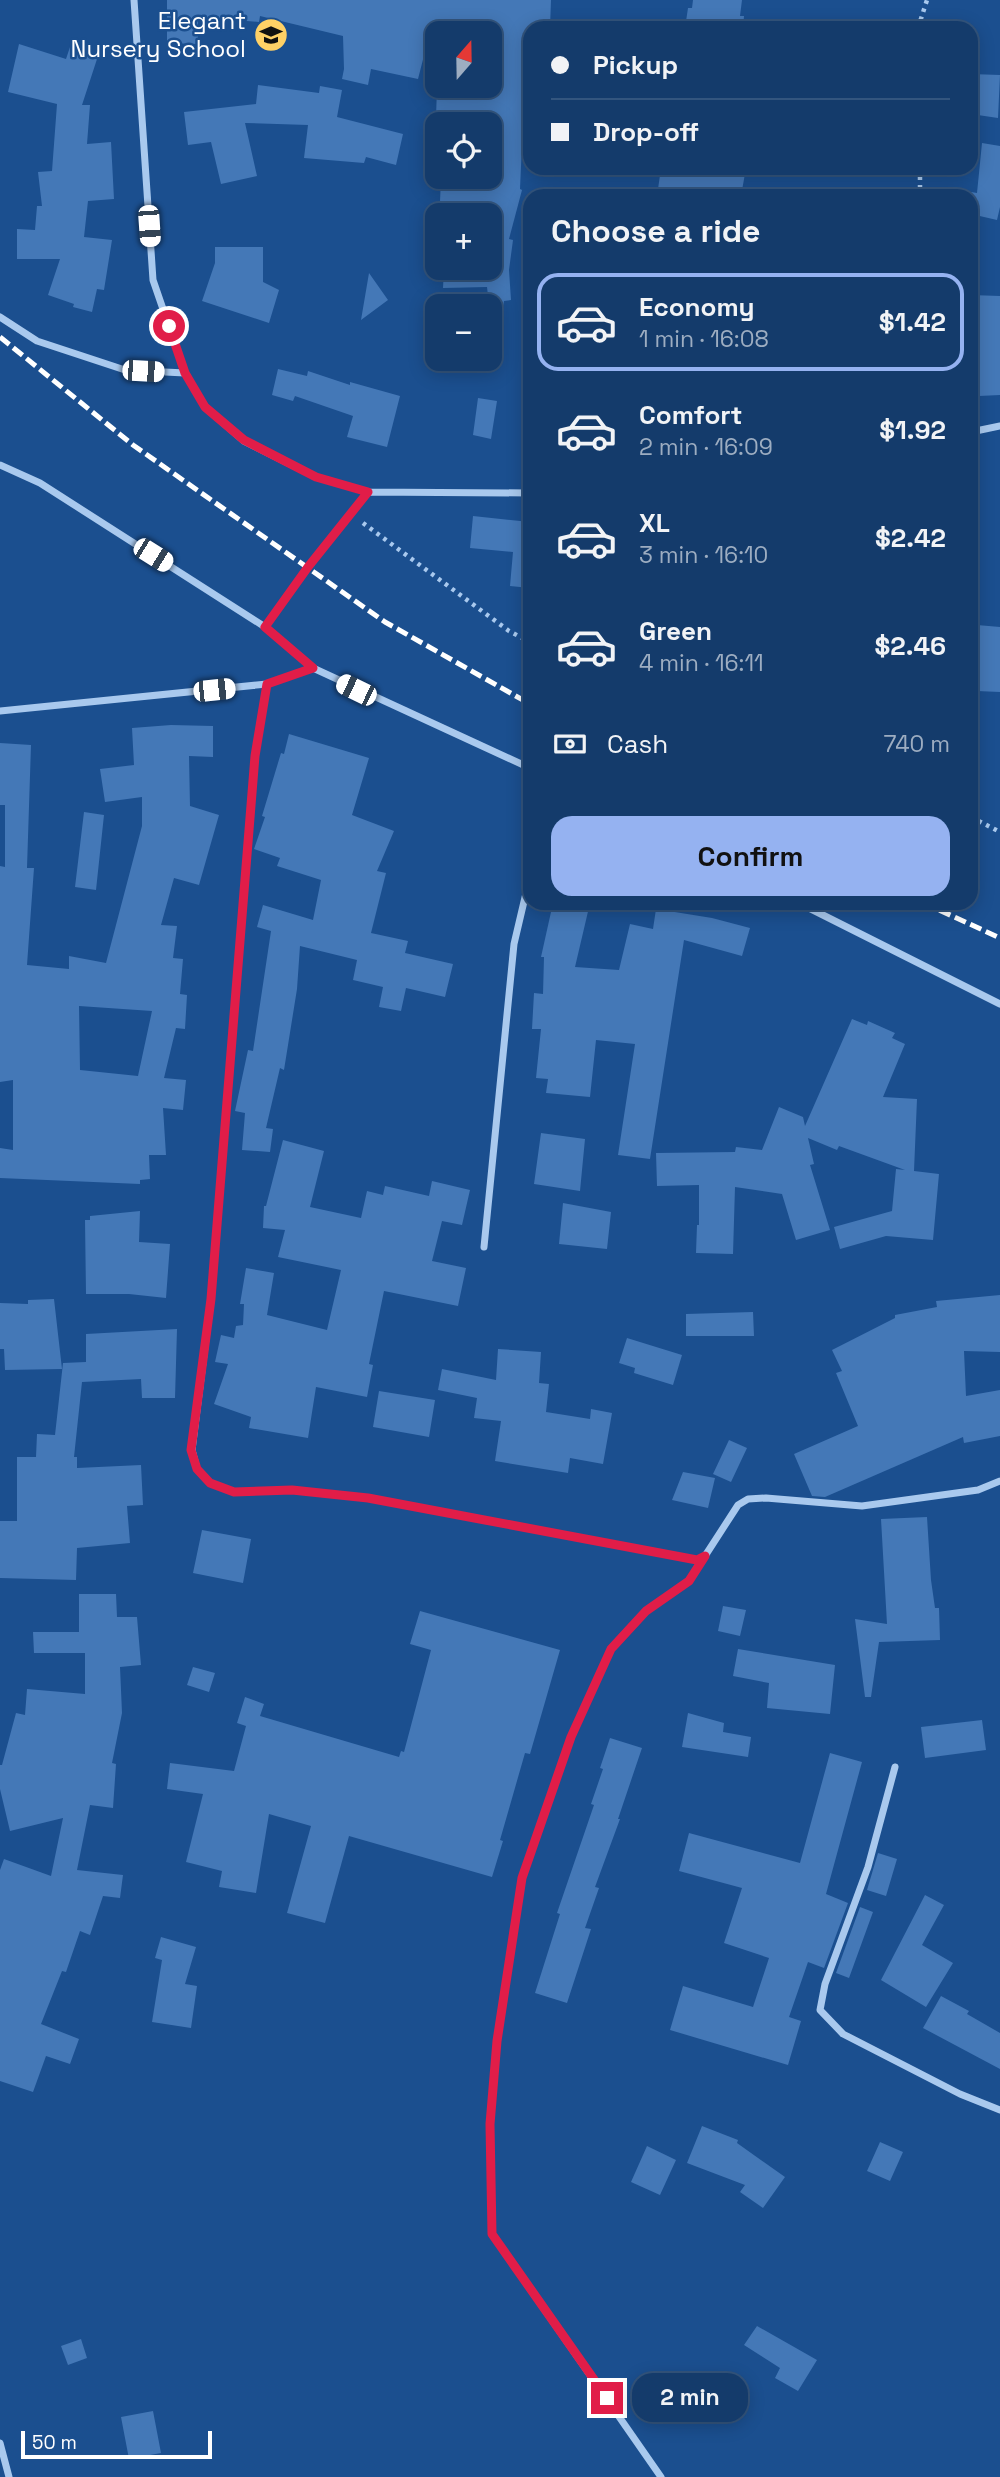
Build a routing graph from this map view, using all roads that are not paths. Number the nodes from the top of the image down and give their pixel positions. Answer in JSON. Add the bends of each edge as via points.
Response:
{"nodes":[{"id":1,"x":134,"y":0,"type":"edge"},
{"id":2,"x":0,"y":317,"type":"edge"},
{"id":3,"x":185,"y":373,"type":"junction"},
{"id":4,"x":1000,"y":426,"type":"edge"},
{"id":5,"x":978,"y":431,"type":"edge"},
{"id":6,"x":0,"y":465,"type":"edge"},
{"id":7,"x":368,"y":492,"type":"junction"},
{"id":8,"x":523,"y":493,"type":"edge"},
{"id":9,"x":265,"y":627,"type":"junction"},
{"id":10,"x":313,"y":668,"type":"junction"},
{"id":11,"x":267,"y":684,"type":"junction"},
{"id":12,"x":0,"y":711,"type":"edge"},
{"id":13,"x":523,"y":765,"type":"edge"},
{"id":14,"x":523,"y":906,"type":"edge"},
{"id":15,"x":813,"y":910,"type":"edge"},
{"id":16,"x":1000,"y":1004,"type":"edge"},
{"id":17,"x":484,"y":1247,"type":"dead end"},
{"id":18,"x":1000,"y":1481,"type":"edge"},
{"id":19,"x":705,"y":1556,"type":"junction"},
{"id":20,"x":895,"y":1767,"type":"dead end"},
{"id":21,"x":1000,"y":2110,"type":"edge"},
{"id":22,"x":0,"y":2443,"type":"edge"},
{"id":23,"x":9,"y":2477,"type":"edge"},
{"id":24,"x":661,"y":2477,"type":"edge"}],
"edges":[{"from":1,"to":3,"type":"street","via":[[153,279]]},
{"from":2,"to":3,"type":"street","via":[[37,341],[125,370]]},
{"from":3,"to":7,"type":"street","via":[[205,407],[244,440],[316,477]]},
{"from":4,"to":5,"type":"street"},
{"from":6,"to":9,"type":"street","via":[[40,483]]},
{"from":7,"to":8,"type":"street"},
{"from":7,"to":9,"type":"street"},
{"from":9,"to":10,"type":"street"},
{"from":10,"to":11,"type":"street"},
{"from":10,"to":13,"type":"street"},
{"from":11,"to":12,"type":"street"},
{"from":11,"to":19,"type":"street","via":[[255,756],[211,1299],[191,1450],[197,1469],[210,1483],[234,1492],[292,1490],[368,1498],[697,1560]]},
{"from":14,"to":17,"type":"street","via":[[514,944]]},
{"from":15,"to":16,"type":"street"},
{"from":18,"to":19,"type":"street","via":[[978,1490],[862,1506],[748,1499],[738,1505]]},
{"from":19,"to":24,"type":"street","via":[[689,1581],[646,1611],[611,1649],[571,1737],[522,1878],[497,2041],[490,2124],[492,2234]]},
{"from":20,"to":21,"type":"street","via":[[820,2010],[843,2034]]},
{"from":22,"to":23,"type":"street"}]}
